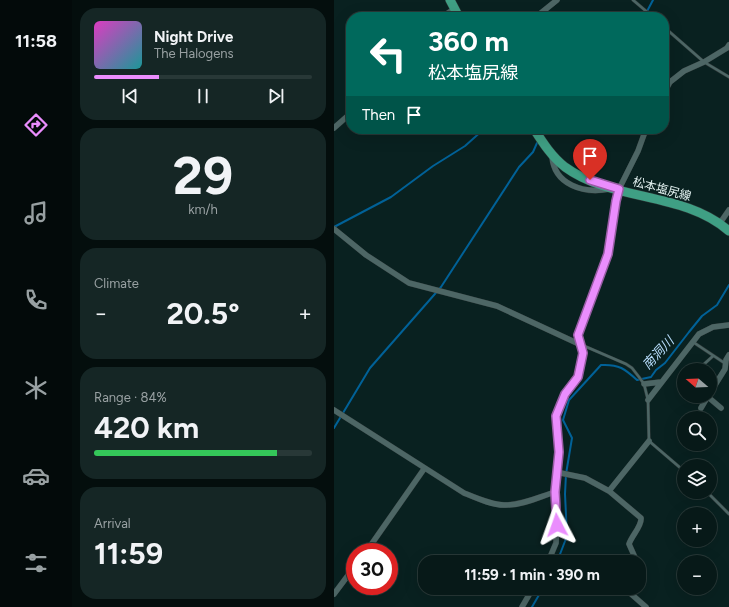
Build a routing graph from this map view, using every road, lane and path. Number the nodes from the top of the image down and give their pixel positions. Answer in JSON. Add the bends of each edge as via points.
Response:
{"nodes":[{"id":1,"x":450,"y":0,"type":"edge"},
{"id":2,"x":557,"y":0,"type":"edge"},
{"id":3,"x":633,"y":0,"type":"edge"},
{"id":4,"x":456,"y":12,"type":"edge"},
{"id":5,"x":542,"y":12,"type":"edge"},
{"id":6,"x":647,"y":12,"type":"edge"},
{"id":7,"x":669,"y":31,"type":"edge"},
{"id":8,"x":729,"y":45,"type":"edge"},
{"id":9,"x":704,"y":62,"type":"junction"},
{"id":10,"x":729,"y":78,"type":"edge"},
{"id":11,"x":669,"y":84,"type":"edge"},
{"id":12,"x":346,"y":117,"type":"edge"},
{"id":13,"x":334,"y":128,"type":"edge"},
{"id":14,"x":538,"y":134,"type":"edge"},
{"id":15,"x":644,"y":134,"type":"edge"},
{"id":16,"x":616,"y":189,"type":"junction"},
{"id":17,"x":729,"y":210,"type":"edge"},
{"id":18,"x":720,"y":223,"type":"junction"},
{"id":19,"x":334,"y":229,"type":"edge"},
{"id":20,"x":729,"y":231,"type":"edge"},
{"id":21,"x":729,"y":325,"type":"edge"},
{"id":22,"x":693,"y":342,"type":"junction"},
{"id":23,"x":579,"y":344,"type":"junction"},
{"id":24,"x":729,"y":355,"type":"edge"},
{"id":25,"x":713,"y":356,"type":"junction"},
{"id":26,"x":705,"y":363,"type":"edge"},
{"id":27,"x":726,"y":364,"type":"junction"},
{"id":28,"x":661,"y":382,"type":"junction"},
{"id":29,"x":717,"y":382,"type":"edge"},
{"id":30,"x":644,"y":384,"type":"junction"},
{"id":31,"x":648,"y":400,"type":"junction"},
{"id":32,"x":704,"y":403,"type":"edge"},
{"id":33,"x":716,"y":403,"type":"edge"},
{"id":34,"x":701,"y":408,"type":"dead end"},
{"id":35,"x":721,"y":408,"type":"dead end"},
{"id":36,"x":334,"y":410,"type":"edge"},
{"id":37,"x":649,"y":441,"type":"junction"},
{"id":38,"x":677,"y":465,"type":"edge"},
{"id":39,"x":424,"y":469,"type":"junction"},
{"id":40,"x":556,"y":472,"type":"junction"},
{"id":41,"x":609,"y":491,"type":"junction"},
{"id":42,"x":555,"y":492,"type":"junction"},
{"id":43,"x":714,"y":499,"type":"edge"},
{"id":44,"x":729,"y":514,"type":"edge"},
{"id":45,"x":372,"y":543,"type":"edge"},
{"id":46,"x":551,"y":555,"type":"edge"},
{"id":47,"x":634,"y":555,"type":"edge"},
{"id":48,"x":346,"y":578,"type":"edge"},
{"id":49,"x":334,"y":594,"type":"edge"},
{"id":50,"x":529,"y":595,"type":"edge"},
{"id":51,"x":632,"y":595,"type":"edge"},
{"id":52,"x":522,"y":607,"type":"edge"},
{"id":53,"x":646,"y":607,"type":"edge"}],
"edges":[{"from":1,"to":4,"type":"main road"},
{"from":2,"to":5,"type":"street"},
{"from":3,"to":6,"type":"lane"},
{"from":7,"to":9,"type":"lane"},
{"from":8,"to":9,"type":"street"},
{"from":9,"to":10,"type":"lane"},
{"from":9,"to":11,"type":"street","via":[[684,71]]},
{"from":12,"to":13,"type":"street"},
{"from":14,"to":16,"type":"main road","name":"松本塩尻線","via":[[552,154],[565,166],[581,177]]},
{"from":15,"to":16,"type":"street","via":[[638,151]]},
{"from":16,"to":18,"type":"main road","name":"松本塩尻線","via":[[687,207]]},
{"from":16,"to":23,"type":"street","via":[[608,254],[578,335]]},
{"from":17,"to":18,"type":"street"},
{"from":18,"to":20,"type":"main road","name":"松本塩尻線"},
{"from":19,"to":23,"type":"street","via":[[409,283],[497,306]]},
{"from":21,"to":22,"type":"street","via":[[705,330]]},
{"from":22,"to":25,"type":"lane"},
{"from":22,"to":28,"type":"street"},
{"from":23,"to":30,"type":"lane","via":[[626,364]]},
{"from":23,"to":40,"type":"street","via":[[583,353],[578,377],[565,394],[556,416],[559,452]]},
{"from":24,"to":27,"type":"street"},
{"from":25,"to":26,"type":"lane"},
{"from":25,"to":27,"type":"lane"},
{"from":27,"to":29,"type":"street"},
{"from":28,"to":30,"type":"street"},
{"from":28,"to":31,"type":"street"},
{"from":30,"to":31,"type":"lane"},
{"from":31,"to":37,"type":"lane"},
{"from":32,"to":34,"type":"street"},
{"from":33,"to":35,"type":"street"},
{"from":36,"to":39,"type":"street"},
{"from":37,"to":38,"type":"lane"},
{"from":37,"to":41,"type":"street"},
{"from":39,"to":42,"type":"street","via":[[464,493],[505,505],[521,503]]},
{"from":39,"to":45,"type":"street"},
{"from":40,"to":41,"type":"street","via":[[584,478]]},
{"from":40,"to":42,"type":"street"},
{"from":41,"to":47,"type":"street","via":[[642,520],[629,544]]},
{"from":42,"to":46,"type":"street","via":[[556,544]]},
{"from":43,"to":44,"type":"lane"},
{"from":48,"to":49,"type":"street"},
{"from":50,"to":52,"type":"street"},
{"from":51,"to":53,"type":"street"}]}
